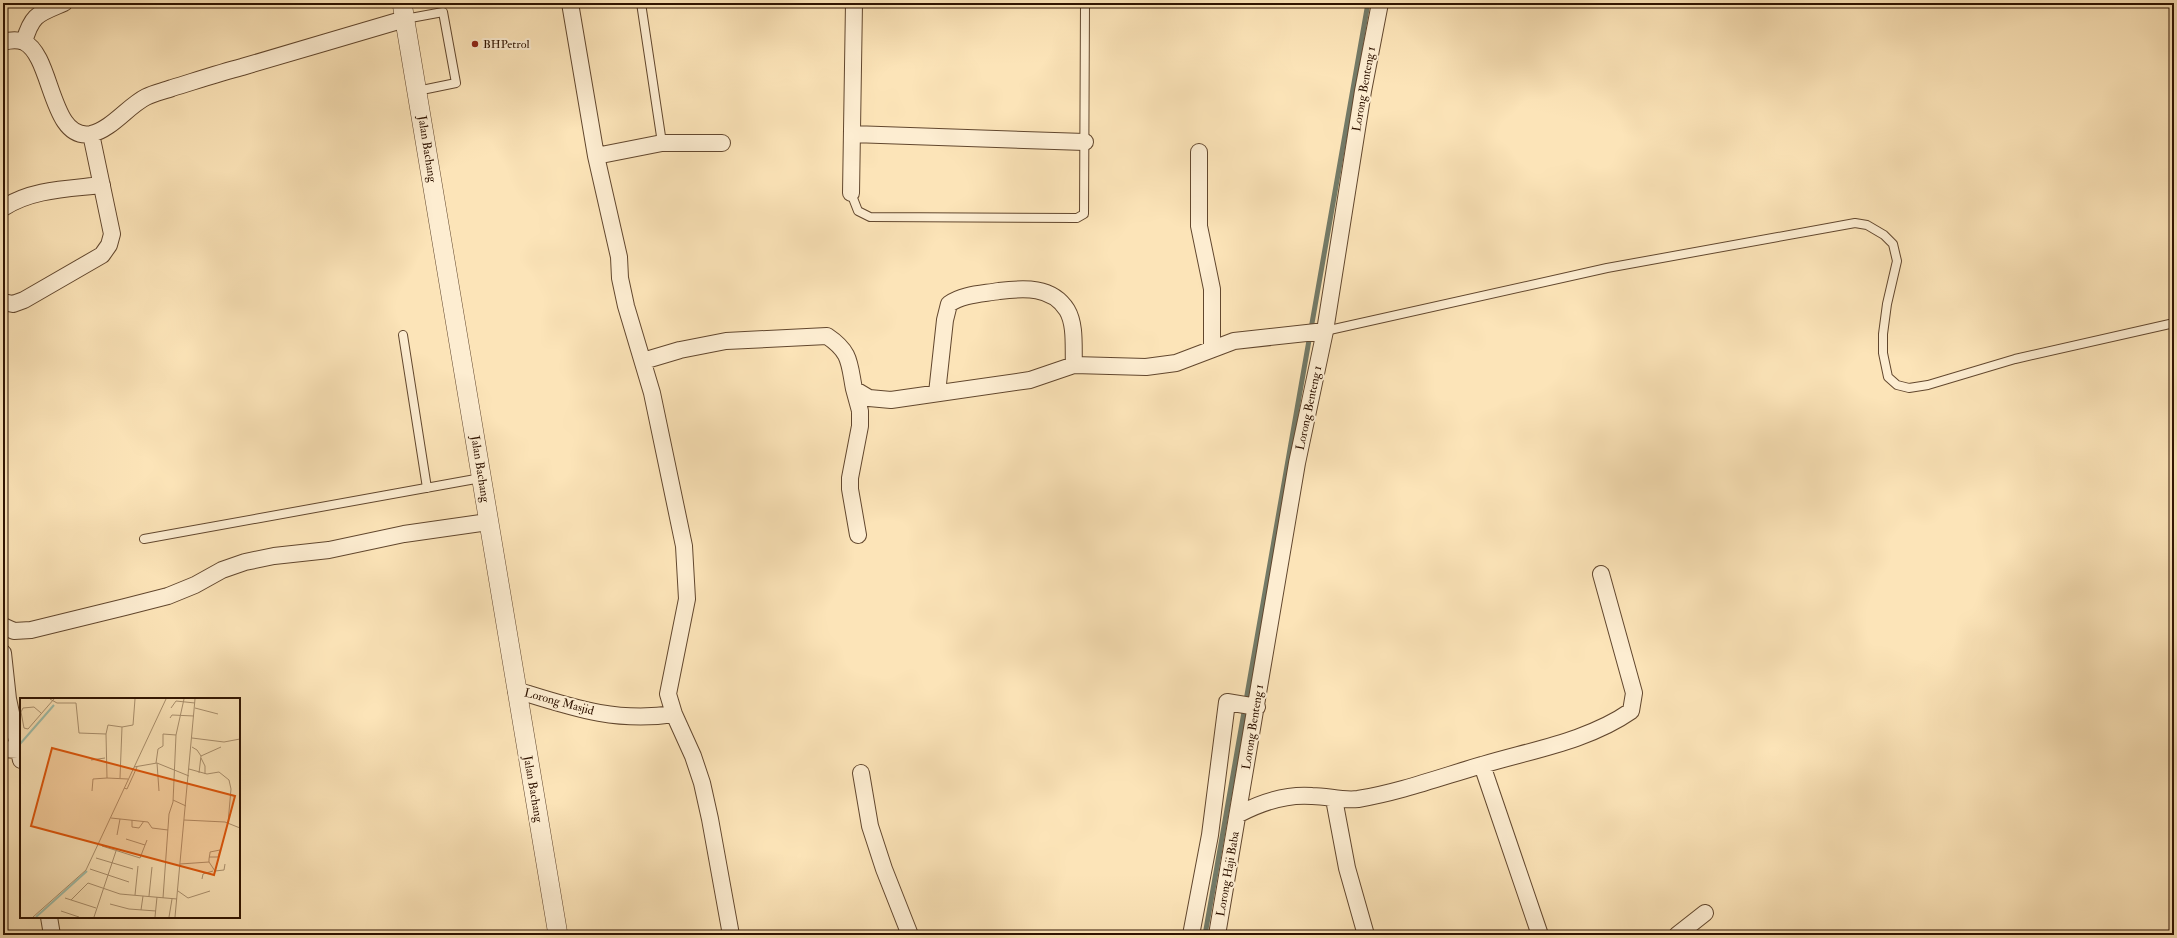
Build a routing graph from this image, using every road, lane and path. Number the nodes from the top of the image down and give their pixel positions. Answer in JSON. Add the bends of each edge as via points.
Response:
{"nodes":[{"id":1,"x":64,"y":3,"type":"edge"},
{"id":2,"x":570,"y":3,"type":"edge"},
{"id":3,"x":641,"y":3,"type":"edge"},
{"id":4,"x":854,"y":3,"type":"edge"},
{"id":5,"x":1085,"y":3,"type":"edge"},
{"id":6,"x":1380,"y":3,"type":"edge"},
{"id":7,"x":404,"y":11,"type":"edge"},
{"id":8,"x":3,"y":42,"type":"edge"},
{"id":9,"x":24,"y":42,"type":"junction"},
{"id":10,"x":417,"y":91,"type":"junction"},
{"id":11,"x":91,"y":134,"type":"junction"},
{"id":12,"x":852,"y":134,"type":"junction"},
{"id":13,"x":1085,"y":142,"type":"junction"},
{"id":14,"x":662,"y":143,"type":"junction"},
{"id":15,"x":722,"y":143,"type":"dead end"},
{"id":16,"x":1199,"y":152,"type":"dead end"},
{"id":17,"x":596,"y":156,"type":"junction"},
{"id":18,"x":102,"y":185,"type":"junction"},
{"id":19,"x":851,"y":194,"type":"joint"},
{"id":20,"x":3,"y":208,"type":"edge"},
{"id":21,"x":3,"y":302,"type":"edge"},
{"id":22,"x":2174,"y":323,"type":"edge"},
{"id":23,"x":1320,"y":332,"type":"junction"},
{"id":24,"x":403,"y":335,"type":"dead end"},
{"id":25,"x":1212,"y":349,"type":"junction"},
{"id":26,"x":643,"y":361,"type":"junction"},
{"id":27,"x":1074,"y":365,"type":"junction"},
{"id":28,"x":854,"y":389,"type":"junction"},
{"id":29,"x":938,"y":393,"type":"junction"},
{"id":30,"x":481,"y":478,"type":"junction"},
{"id":31,"x":427,"y":488,"type":"junction"},
{"id":32,"x":488,"y":522,"type":"junction"},
{"id":33,"x":858,"y":535,"type":"dead end"},
{"id":34,"x":144,"y":539,"type":"dead end"},
{"id":35,"x":1601,"y":574,"type":"dead end"},
{"id":36,"x":3,"y":626,"type":"edge"},
{"id":37,"x":3,"y":653,"type":"edge"},
{"id":38,"x":516,"y":690,"type":"junction"},
{"id":39,"x":1249,"y":705,"type":"junction"},
{"id":40,"x":674,"y":714,"type":"junction"},
{"id":41,"x":14,"y":753,"type":"edge"},
{"id":42,"x":1482,"y":765,"type":"junction"},
{"id":43,"x":861,"y":774,"type":"dead end"},
{"id":44,"x":1334,"y":799,"type":"junction"},
{"id":45,"x":1239,"y":814,"type":"junction"},
{"id":46,"x":1705,"y":914,"type":"dead end"},
{"id":47,"x":49,"y":918,"type":"edge"},
{"id":48,"x":52,"y":935,"type":"edge"},
{"id":49,"x":558,"y":935,"type":"edge"},
{"id":50,"x":730,"y":935,"type":"edge"},
{"id":51,"x":910,"y":935,"type":"edge"},
{"id":52,"x":1191,"y":935,"type":"edge"},
{"id":53,"x":1217,"y":935,"type":"edge"},
{"id":54,"x":1366,"y":935,"type":"edge"},
{"id":55,"x":1540,"y":935,"type":"edge"},
{"id":56,"x":1677,"y":935,"type":"edge"}],
"edges":[{"from":1,"to":9,"type":"street","via":[[38,14],[30,23]]},
{"from":2,"to":17,"type":"street"},
{"from":3,"to":14,"type":"lane"},
{"from":4,"to":12,"type":"street"},
{"from":5,"to":13,"type":"lane"},
{"from":6,"to":23,"type":"street","name":"Lorong Benteng 1"},
{"from":7,"to":10,"type":"street","name":"Jalan Bachang"},
{"from":7,"to":10,"type":"lane","via":[[443,12],[456,83]]},
{"from":7,"to":11,"type":"street","via":[[146,97],[111,124]]},
{"from":8,"to":9,"type":"street"},
{"from":9,"to":11,"type":"street","via":[[30,47],[42,68],[68,127],[80,133]]},
{"from":10,"to":30,"type":"street","name":"Jalan Bachang"},
{"from":11,"to":18,"type":"street"},
{"from":12,"to":13,"type":"street"},
{"from":12,"to":19,"type":"street"},
{"from":13,"to":19,"type":"lane","via":[[1084,214],[1077,218],[870,217],[858,211]]},
{"from":14,"to":15,"type":"street"},
{"from":14,"to":17,"type":"street"},
{"from":16,"to":25,"type":"street","via":[[1199,226],[1212,289]]},
{"from":17,"to":26,"type":"street","via":[[619,256],[620,278],[626,306]]},
{"from":18,"to":20,"type":"street","via":[[45,191]]},
{"from":18,"to":21,"type":"street","via":[[112,234],[109,245],[102,255],[24,300],[13,304]]},
{"from":22,"to":23,"type":"lane","via":[[2015,359],[1928,385],[1909,388],[1897,385],[1888,377],[1883,353],[1887,304],[1897,260],[1893,244],[1867,225],[1855,223],[1607,268]]},
{"from":23,"to":25,"type":"street","via":[[1234,341]]},
{"from":23,"to":39,"type":"street","name":"Lorong Benteng 1"},
{"from":24,"to":31,"type":"lane"},
{"from":25,"to":27,"type":"street","via":[[1176,363],[1146,367]]},
{"from":26,"to":28,"type":"street","via":[[680,350],[726,341],[827,336],[841,345],[849,361]]},
{"from":26,"to":40,"type":"street","via":[[662,436],[684,546],[687,599],[668,694]]},
{"from":27,"to":29,"type":"street","via":[[1030,380]]},
{"from":27,"to":29,"type":"street","via":[[1072,328],[1068,311],[1052,296],[1040,290],[1020,288],[957,298],[949,304],[945,320]]},
{"from":28,"to":29,"type":"street","via":[[869,398],[891,400]]},
{"from":28,"to":33,"type":"street","via":[[860,411],[860,426],[850,488]]},
{"from":30,"to":31,"type":"lane"},
{"from":30,"to":32,"type":"street","name":"Jalan Bachang"},
{"from":31,"to":34,"type":"lane"},
{"from":32,"to":36,"type":"street","via":[[245,562],[222,570],[181,591],[125,608],[31,630],[14,631]]},
{"from":32,"to":38,"type":"street","name":"Jalan Bachang"},
{"from":35,"to":42,"type":"street","via":[[1634,693],[1631,711],[1616,721],[1574,738]]},
{"from":37,"to":41,"type":"street"},
{"from":38,"to":40,"type":"street","name":"Lorong Masjid","via":[[590,712],[651,717]]},
{"from":38,"to":49,"type":"street","name":"Jalan Bachang"},
{"from":39,"to":45,"type":"street","name":"Lorong Benteng 1"},
{"from":39,"to":52,"type":"street","via":[[1227,702],[1210,835]]},
{"from":40,"to":50,"type":"street","via":[[702,783]]},
{"from":42,"to":44,"type":"street","via":[[1375,796]]},
{"from":42,"to":55,"type":"street"},
{"from":43,"to":51,"type":"street","via":[[873,833]]},
{"from":44,"to":45,"type":"street","via":[[1292,796],[1254,806]]},
{"from":44,"to":54,"type":"street","via":[[1346,868]]},
{"from":45,"to":53,"type":"street","name":"Lorong Haji Baba"},
{"from":46,"to":56,"type":"street"},
{"from":47,"to":48,"type":"street"}]}
